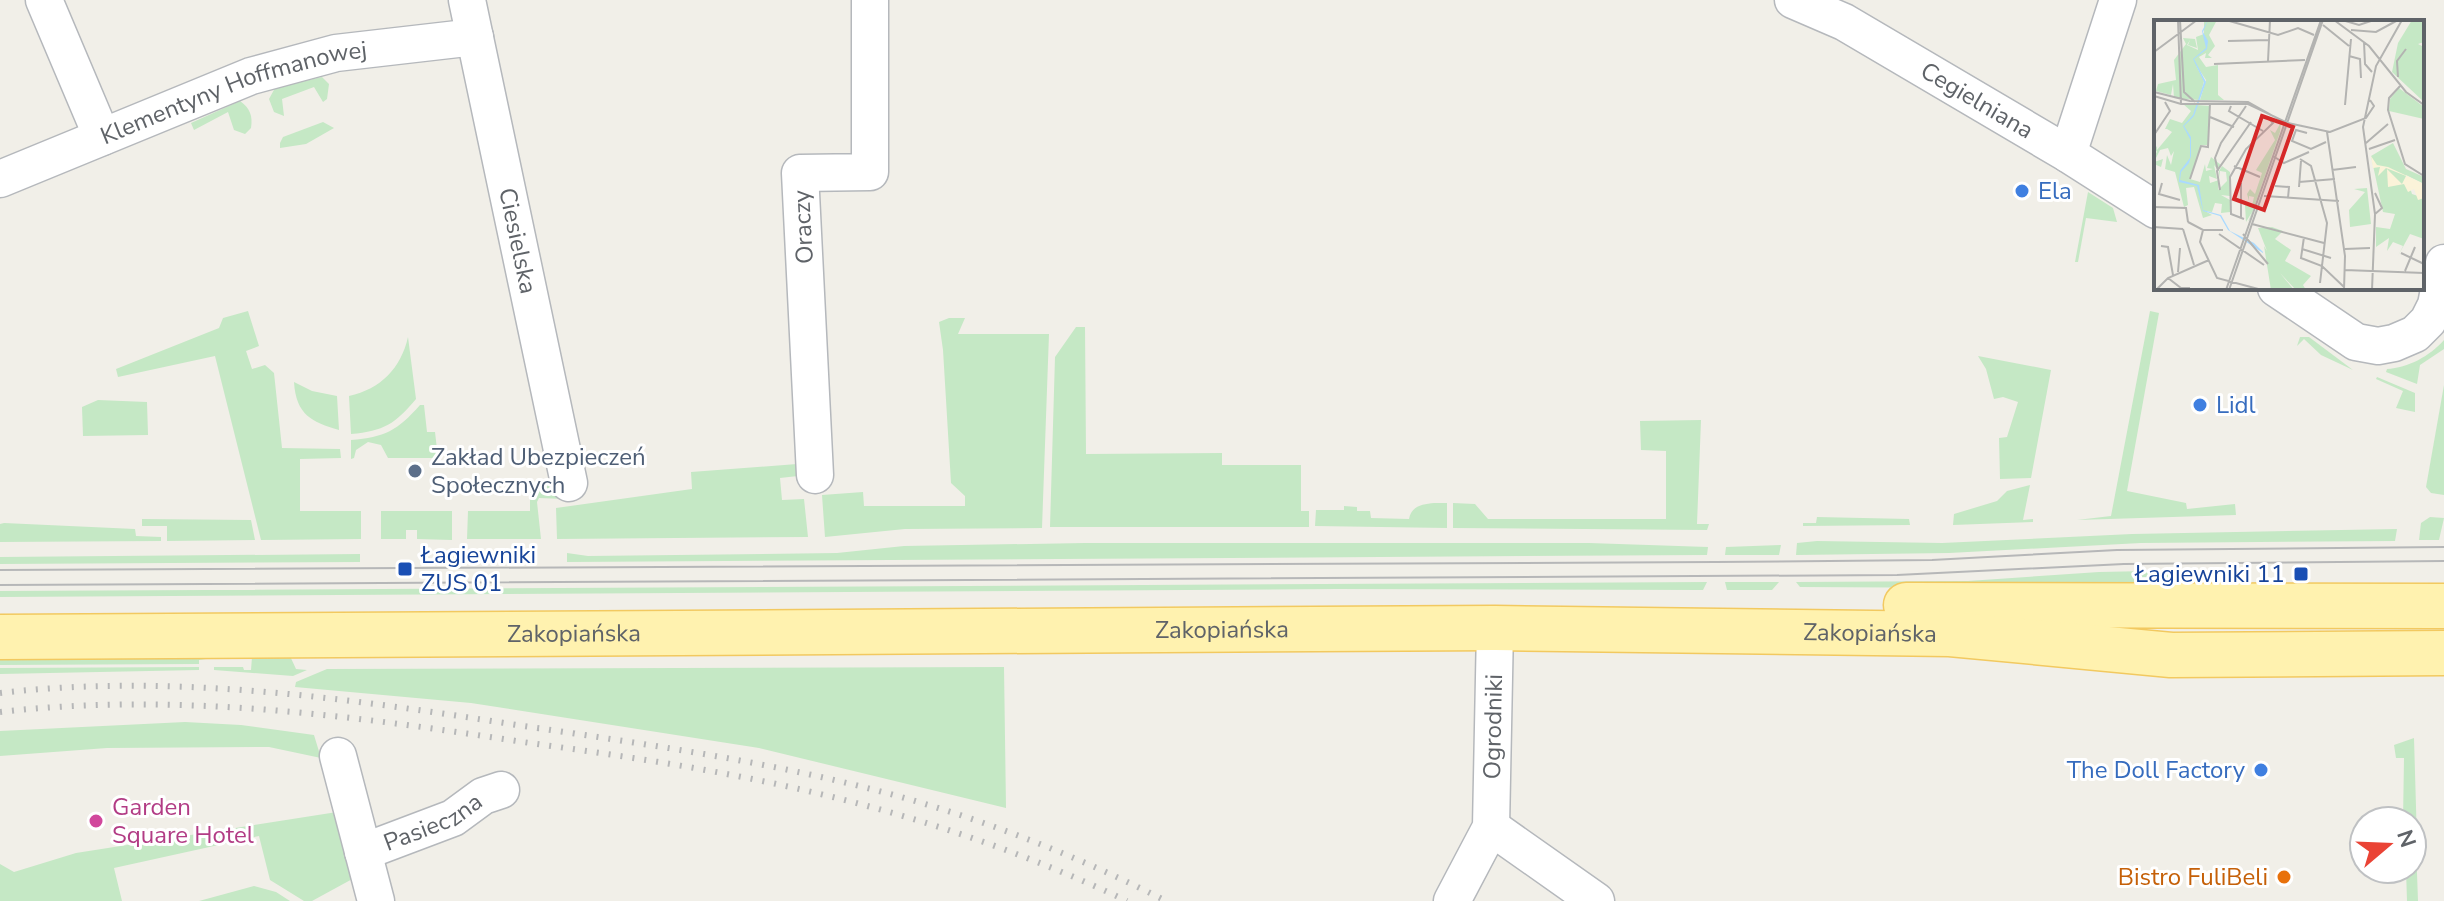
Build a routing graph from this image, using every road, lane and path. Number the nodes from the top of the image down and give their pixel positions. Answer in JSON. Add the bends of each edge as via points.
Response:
{"nodes":[{"id":1,"x":44,"y":0,"type":"edge"},
{"id":2,"x":467,"y":0,"type":"edge"},
{"id":3,"x":870,"y":0,"type":"edge"},
{"id":4,"x":1793,"y":0,"type":"edge"},
{"id":5,"x":2118,"y":0,"type":"edge"},
{"id":6,"x":475,"y":37,"type":"junction"},
{"id":7,"x":102,"y":137,"type":"junction"},
{"id":8,"x":2068,"y":154,"type":"junction"},
{"id":9,"x":0,"y":179,"type":"edge"},
{"id":10,"x":2154,"y":209,"type":"edge"},
{"id":11,"x":2444,"y":263,"type":"edge"},
{"id":12,"x":2279,"y":290,"type":"edge"},
{"id":13,"x":815,"y":475,"type":"dead end"},
{"id":14,"x":569,"y":483,"type":"dead end"},
{"id":15,"x":2444,"y":606,"type":"edge"},
{"id":16,"x":0,"y":609,"type":"edge"},
{"id":17,"x":1495,"y":628,"type":"junction"},
{"id":18,"x":0,"y":637,"type":"edge"},
{"id":19,"x":2444,"y":653,"type":"edge"},
{"id":20,"x":338,"y":756,"type":"dead end"},
{"id":21,"x":501,"y":790,"type":"dead end"},
{"id":22,"x":1491,"y":827,"type":"junction"},
{"id":23,"x":363,"y":852,"type":"junction"},
{"id":24,"x":376,"y":901,"type":"edge"},
{"id":25,"x":1452,"y":901,"type":"edge"},
{"id":26,"x":1596,"y":901,"type":"edge"}],
"edges":[{"from":1,"to":7,"type":"street"},
{"from":2,"to":6,"type":"street","name":"Ciesielska"},
{"from":3,"to":13,"type":"street","name":"Oraczy","via":[[870,172],[800,173]]},
{"from":4,"to":8,"type":"street","name":"Cegielniana","via":[[1844,22]]},
{"from":5,"to":8,"type":"street"},
{"from":6,"to":7,"type":"street","name":"Klementyny Hoffmanowej","via":[[336,53],[251,76]]},
{"from":6,"to":14,"type":"street","name":"Ciesielska"},
{"from":7,"to":9,"type":"street","name":"Klementyny Hoffmanowej"},
{"from":8,"to":10,"type":"street","name":"Cegielniana"},
{"from":11,"to":12,"type":"street","via":[[2428,321],[2415,334],[2378,346],[2356,342]]},
{"from":15,"to":16,"type":"main road","name":"Zakopiańska"},
{"from":17,"to":18,"type":"main road","name":"Zakopiańska"},
{"from":17,"to":19,"type":"main road","name":"Zakopiańska","via":[[1950,634],[2171,655]]},
{"from":17,"to":22,"type":"street","name":"Ogrodniki"},
{"from":20,"to":23,"type":"street"},
{"from":21,"to":23,"type":"street","name":"Pasieczna","via":[[453,818]]},
{"from":22,"to":25,"type":"street"},
{"from":22,"to":26,"type":"street"},
{"from":23,"to":24,"type":"street"}]}
